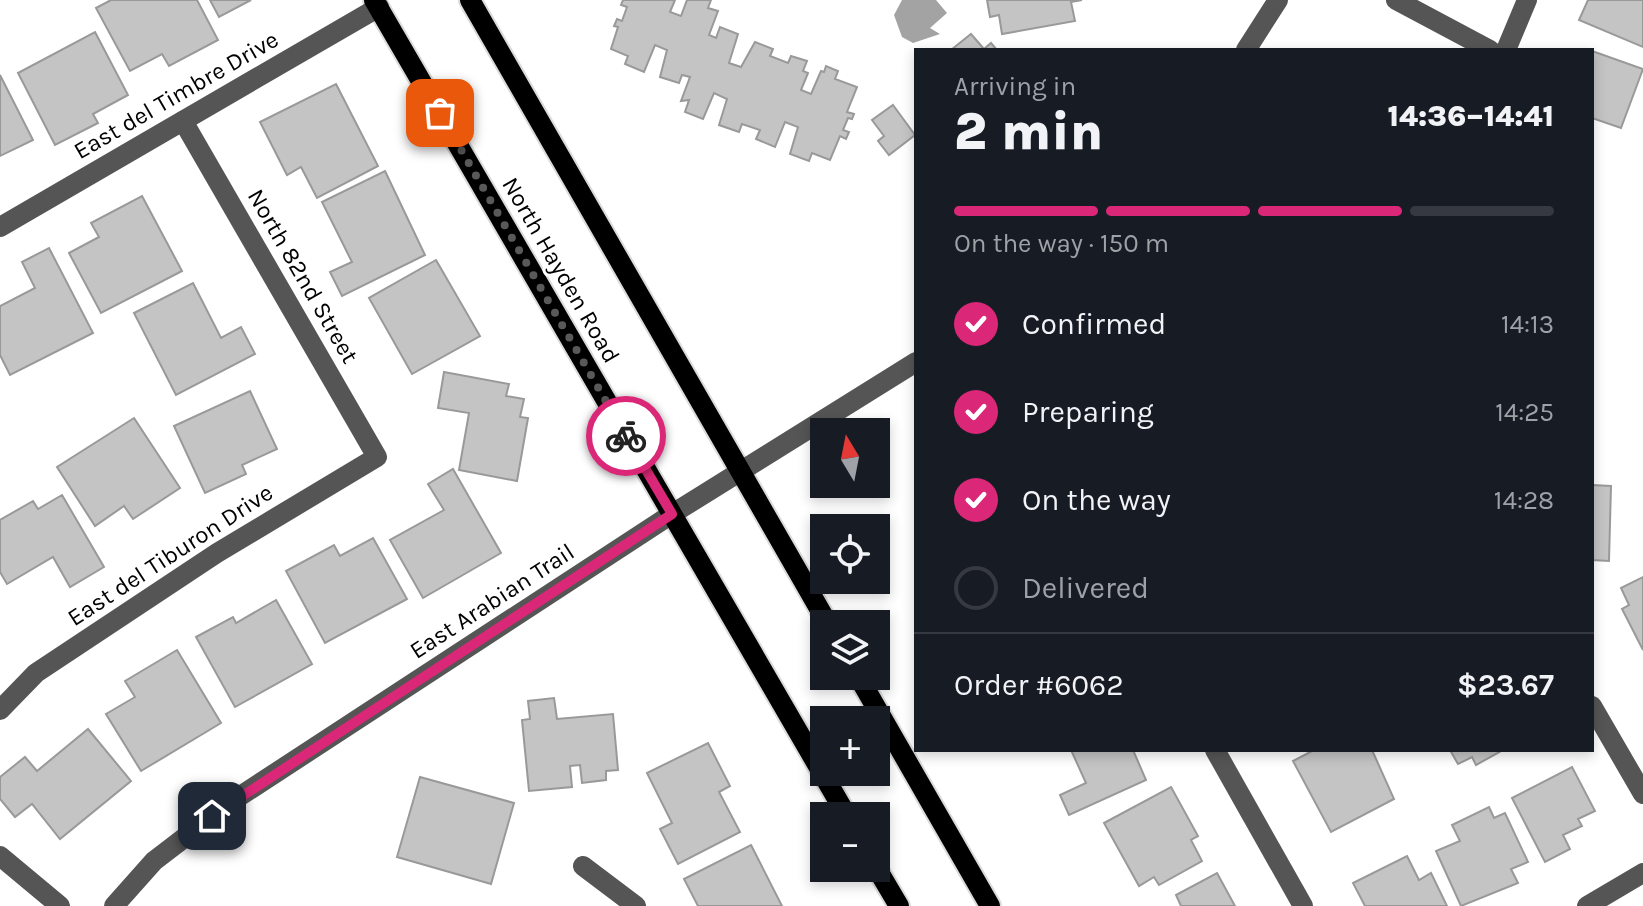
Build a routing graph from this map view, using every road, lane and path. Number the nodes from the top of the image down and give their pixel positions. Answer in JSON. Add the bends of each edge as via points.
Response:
{"nodes":[{"id":1,"x":470,"y":0,"type":"edge"},
{"id":2,"x":1278,"y":0,"type":"edge"},
{"id":3,"x":1396,"y":0,"type":"edge"},
{"id":4,"x":1527,"y":0,"type":"edge"},
{"id":5,"x":376,"y":4,"type":"edge"},
{"id":6,"x":1247,"y":48,"type":"edge"},
{"id":7,"x":1486,"y":48,"type":"edge"},
{"id":8,"x":1507,"y":48,"type":"edge"},
{"id":9,"x":183,"y":121,"type":"junction"},
{"id":10,"x":0,"y":227,"type":"edge"},
{"id":11,"x":914,"y":363,"type":"edge"},
{"id":12,"x":377,"y":457,"type":"joint"},
{"id":13,"x":741,"y":472,"type":"junction"},
{"id":14,"x":672,"y":514,"type":"junction"},
{"id":15,"x":820,"y":610,"type":"edge"},
{"id":16,"x":866,"y":690,"type":"edge"},
{"id":17,"x":1594,"y":709,"type":"edge"},
{"id":18,"x":0,"y":710,"type":"edge"},
{"id":19,"x":1216,"y":752,"type":"edge"},
{"id":20,"x":1643,"y":794,"type":"edge"},
{"id":21,"x":839,"y":802,"type":"edge"},
{"id":22,"x":0,"y":856,"type":"edge"},
{"id":23,"x":583,"y":866,"type":"dead end"},
{"id":24,"x":1643,"y":873,"type":"edge"},
{"id":25,"x":885,"y":882,"type":"edge"},
{"id":26,"x":60,"y":906,"type":"edge"},
{"id":27,"x":114,"y":906,"type":"edge"},
{"id":28,"x":636,"y":906,"type":"edge"},
{"id":29,"x":899,"y":906,"type":"edge"},
{"id":30,"x":990,"y":906,"type":"edge"},
{"id":31,"x":1303,"y":906,"type":"edge"},
{"id":32,"x":1587,"y":906,"type":"edge"}],
"edges":[{"from":1,"to":13,"type":"main road"},
{"from":2,"to":6,"type":"street"},
{"from":3,"to":7,"type":"street"},
{"from":4,"to":8,"type":"street"},
{"from":5,"to":9,"type":"street","name":"East del Timbre Drive"},
{"from":5,"to":14,"type":"main road","name":"North Hayden Road"},
{"from":9,"to":10,"type":"street","name":"East del Timbre Drive"},
{"from":9,"to":12,"type":"street","name":"North 82nd Street"},
{"from":11,"to":13,"type":"street","name":"East Arabian Trail"},
{"from":12,"to":18,"type":"street","name":"East del Tiburon Drive","via":[[217,553],[49,664]]},
{"from":13,"to":14,"type":"street","name":"East Arabian Trail"},
{"from":13,"to":15,"type":"main road"},
{"from":14,"to":21,"type":"main road","name":"North Hayden Road"},
{"from":14,"to":27,"type":"street","name":"East Arabian Trail","via":[[231,802],[154,861]]},
{"from":16,"to":30,"type":"main road"},
{"from":17,"to":20,"type":"street"},
{"from":19,"to":31,"type":"street"},
{"from":22,"to":26,"type":"street"},
{"from":23,"to":28,"type":"street"},
{"from":24,"to":32,"type":"street"},
{"from":25,"to":29,"type":"main road"}]}
